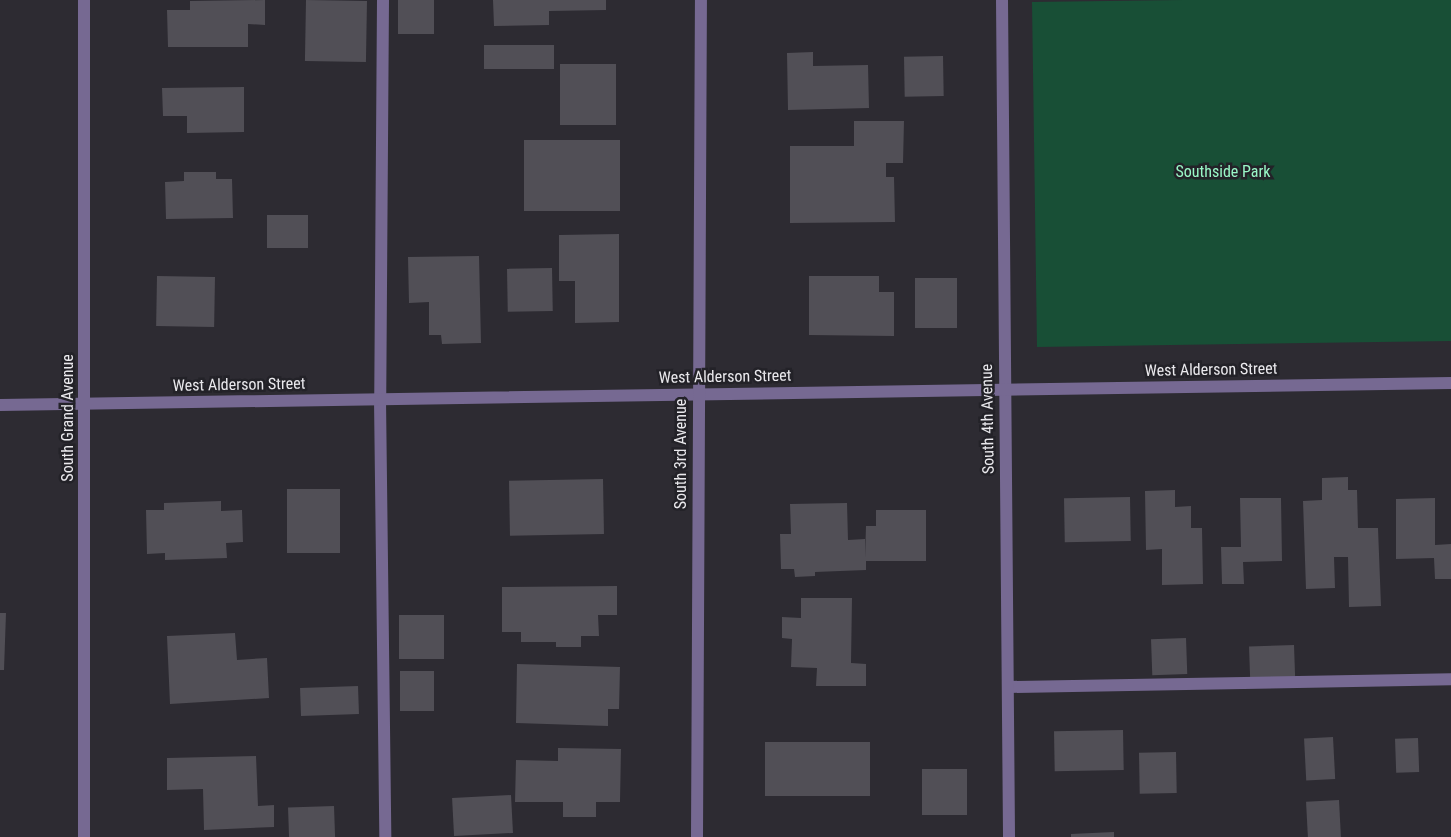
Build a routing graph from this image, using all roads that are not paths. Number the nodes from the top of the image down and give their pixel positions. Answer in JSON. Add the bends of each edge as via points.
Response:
{"nodes":[{"id":1,"x":84,"y":0,"type":"edge"},
{"id":2,"x":383,"y":0,"type":"edge"},
{"id":3,"x":701,"y":0,"type":"edge"},
{"id":4,"x":1002,"y":0,"type":"edge"},
{"id":5,"x":1451,"y":383,"type":"edge"},
{"id":6,"x":1004,"y":390,"type":"junction"},
{"id":7,"x":698,"y":394,"type":"junction"},
{"id":8,"x":380,"y":399,"type":"junction"},
{"id":9,"x":84,"y":404,"type":"junction"},
{"id":10,"x":0,"y":405,"type":"edge"},
{"id":11,"x":1451,"y":679,"type":"edge"},
{"id":12,"x":1010,"y":687,"type":"junction"},
{"id":13,"x":84,"y":837,"type":"edge"},
{"id":14,"x":385,"y":837,"type":"edge"},
{"id":15,"x":698,"y":837,"type":"edge"},
{"id":16,"x":1009,"y":837,"type":"edge"}],
"edges":[{"from":1,"to":9,"type":"street","name":"South Grand Avenue"},
{"from":2,"to":8,"type":"street"},
{"from":3,"to":7,"type":"street","name":"South 3rd Avenue"},
{"from":4,"to":6,"type":"street","name":"South 4th Avenue"},
{"from":5,"to":6,"type":"street","name":"West Alderson Street"},
{"from":6,"to":7,"type":"street","name":"West Alderson Street"},
{"from":6,"to":12,"type":"street","name":"South 4th Avenue"},
{"from":7,"to":8,"type":"street","name":"West Alderson Street"},
{"from":7,"to":15,"type":"street","name":"South 3rd Avenue"},
{"from":8,"to":9,"type":"street","name":"West Alderson Street"},
{"from":8,"to":14,"type":"street"},
{"from":9,"to":10,"type":"street","name":"West Alderson Street"},
{"from":9,"to":13,"type":"street","name":"South Grand Avenue"},
{"from":11,"to":12,"type":"street"},
{"from":12,"to":16,"type":"street","name":"South 4th Avenue"}]}
